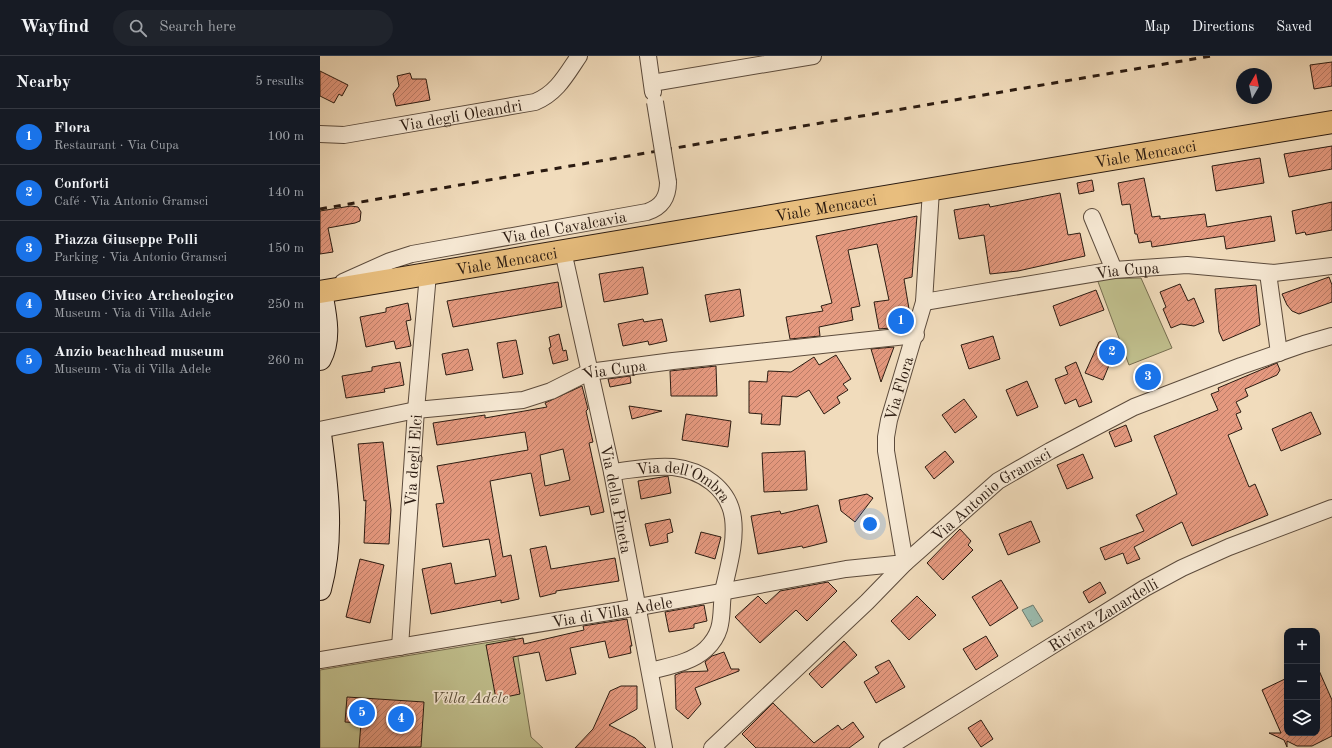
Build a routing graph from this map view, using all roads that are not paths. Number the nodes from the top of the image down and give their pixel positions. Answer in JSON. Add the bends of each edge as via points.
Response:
{"nodes":[{"id":1,"x":579,"y":56,"type":"edge"},
{"id":2,"x":648,"y":56,"type":"edge"},
{"id":3,"x":813,"y":56,"type":"edge"},
{"id":4,"x":652,"y":83,"type":"junction"},
{"id":5,"x":1332,"y":122,"type":"edge"},
{"id":6,"x":320,"y":134,"type":"edge"},
{"id":7,"x":931,"y":190,"type":"junction"},
{"id":8,"x":1092,"y":217,"type":"dead end"},
{"id":9,"x":563,"y":251,"type":"junction"},
{"id":10,"x":1332,"y":266,"type":"edge"},
{"id":11,"x":1114,"y":270,"type":"junction"},
{"id":12,"x":1268,"y":273,"type":"junction"},
{"id":13,"x":428,"y":274,"type":"junction"},
{"id":14,"x":321,"y":292,"type":"edge"},
{"id":15,"x":924,"y":302,"type":"junction"},
{"id":16,"x":916,"y":335,"type":"junction"},
{"id":17,"x":1332,"y":336,"type":"edge"},
{"id":18,"x":1279,"y":353,"type":"junction"},
{"id":19,"x":320,"y":359,"type":"edge"},
{"id":20,"x":589,"y":372,"type":"junction"},
{"id":21,"x":416,"y":410,"type":"junction"},
{"id":22,"x":320,"y":430,"type":"edge"},
{"id":23,"x":320,"y":434,"type":"edge"},
{"id":24,"x":612,"y":472,"type":"junction"},
{"id":25,"x":1332,"y":508,"type":"edge"},
{"id":26,"x":905,"y":564,"type":"junction"},
{"id":27,"x":320,"y":589,"type":"edge"},
{"id":28,"x":723,"y":590,"type":"junction"},
{"id":29,"x":639,"y":607,"type":"junction"},
{"id":30,"x":400,"y":647,"type":"junction"},
{"id":31,"x":320,"y":660,"type":"edge"},
{"id":32,"x":650,"y":671,"type":"junction"},
{"id":33,"x":664,"y":748,"type":"edge"},
{"id":34,"x":712,"y":748,"type":"edge"},
{"id":35,"x":887,"y":748,"type":"edge"}],
"edges":[{"from":1,"to":6,"type":"street","name":"Via degli Oleandri","via":[[556,89],[535,102],[339,135]]},
{"from":2,"to":4,"type":"street","name":"Via del Cavalcavia"},
{"from":3,"to":4,"type":"street"},
{"from":4,"to":14,"type":"street","name":"Via del Cavalcavia","bridge":true,"via":[[668,182],[667,194],[656,208],[647,212],[412,254],[390,261]]},
{"from":5,"to":7,"type":"main road","name":"Viale Mencacci"},
{"from":7,"to":9,"type":"main road","name":"Viale Mencacci"},
{"from":7,"to":15,"type":"street","name":"Via Flora"},
{"from":8,"to":11,"type":"street"},
{"from":9,"to":13,"type":"main road","name":"Viale Mencacci"},
{"from":9,"to":20,"type":"street","name":"Via della Pineta"},
{"from":10,"to":12,"type":"street","name":"Via Cupa"},
{"from":11,"to":12,"type":"street","name":"Via Cupa","via":[[1198,265]]},
{"from":11,"to":15,"type":"street","name":"Via Cupa"},
{"from":12,"to":18,"type":"street"},
{"from":13,"to":14,"type":"main road","name":"Viale Mencacci"},
{"from":13,"to":21,"type":"street","name":"Via degli Elci"},
{"from":14,"to":19,"type":"street","via":[[326,348]]},
{"from":15,"to":16,"type":"street","name":"Via Flora"},
{"from":16,"to":20,"type":"street","name":"Via Cupa"},
{"from":16,"to":26,"type":"street","name":"Via Flora","via":[[886,437],[886,451]]},
{"from":17,"to":18,"type":"street","name":"Via Antonio Gramsci"},
{"from":18,"to":26,"type":"street","name":"Via Antonio Gramsci","via":[[1134,407],[1050,451],[998,481]]},
{"from":20,"to":21,"type":"street","name":"Via Cupa","via":[[551,391],[523,400]]},
{"from":20,"to":24,"type":"street","name":"Via della Pineta"},
{"from":21,"to":22,"type":"street","name":"Via Cupa"},
{"from":21,"to":30,"type":"street","name":"Via degli Elci"},
{"from":23,"to":27,"type":"street","via":[[329,510],[327,559]]},
{"from":24,"to":28,"type":"street","name":"Via dell'Ombra","via":[[672,467],[697,474],[722,491],[728,501],[734,525]]},
{"from":24,"to":29,"type":"street","name":"Via della Pineta"},
{"from":25,"to":35,"type":"street","name":"Riviera Zanardelli","via":[[1229,547],[1182,568],[1145,588]]},
{"from":26,"to":28,"type":"street","name":"Via di Villa Adele","via":[[856,567]]},
{"from":26,"to":34,"type":"street","name":"Via Antonio Gramsci"},
{"from":28,"to":29,"type":"street","name":"Via di Villa Adele"},
{"from":28,"to":32,"type":"street","name":"Via dell'Ombra","via":[[719,629],[706,649],[687,661]]},
{"from":29,"to":30,"type":"street","name":"Via di Villa Adele"},
{"from":29,"to":32,"type":"street","name":"Via della Pineta"},
{"from":30,"to":31,"type":"street","name":"Via di Villa Adele"},
{"from":32,"to":33,"type":"street","name":"Via della Pineta"}]}
